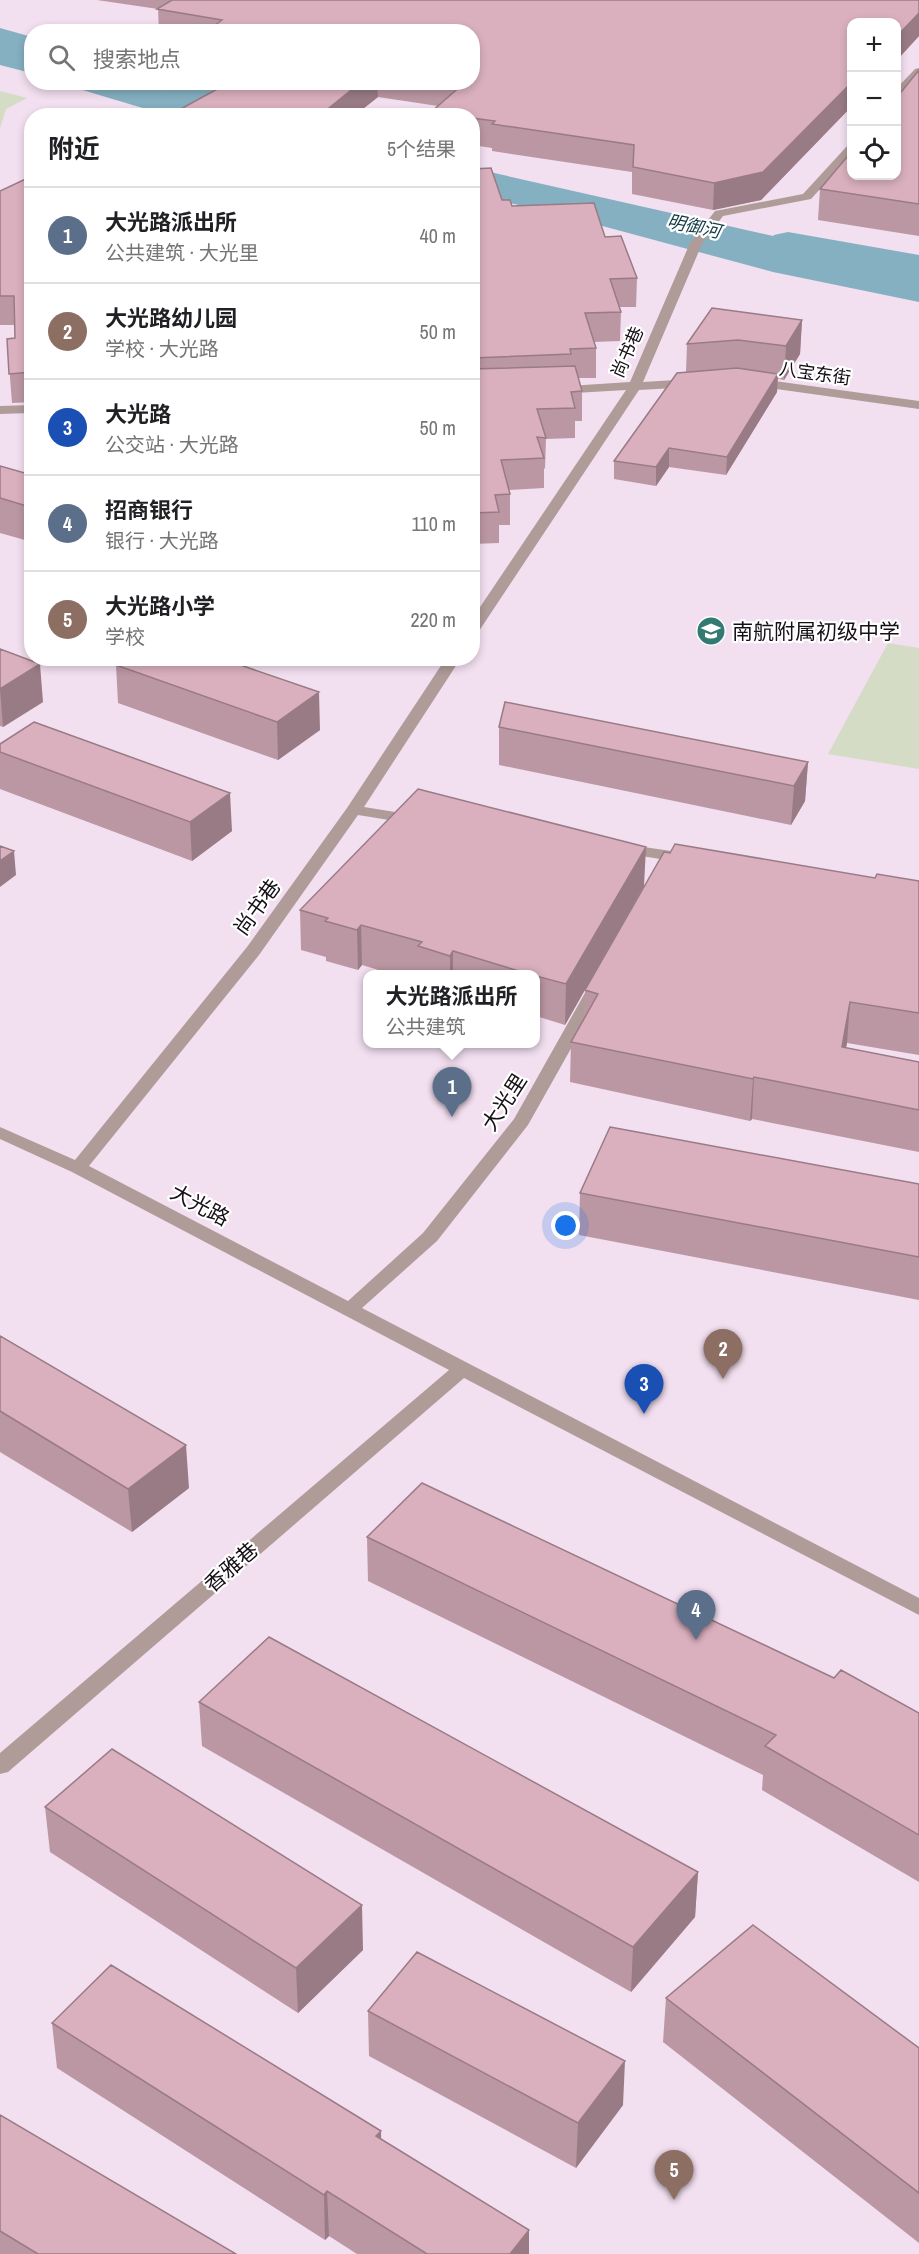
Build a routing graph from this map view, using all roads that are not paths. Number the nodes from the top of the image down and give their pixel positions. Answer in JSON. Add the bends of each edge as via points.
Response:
{"nodes":[{"id":1,"x":919,"y":71,"type":"edge"},
{"id":2,"x":901,"y":91,"type":"edge"},
{"id":3,"x":847,"y":153,"type":"edge"},
{"id":4,"x":736,"y":380,"type":"edge"},
{"id":5,"x":702,"y":383,"type":"edge"},
{"id":6,"x":633,"y":388,"type":"junction"},
{"id":7,"x":542,"y":391,"type":"edge"},
{"id":8,"x":919,"y":405,"type":"edge"},
{"id":9,"x":24,"y":409,"type":"edge"},
{"id":10,"x":0,"y":410,"type":"edge"},
{"id":11,"x":480,"y":619,"type":"edge"},
{"id":12,"x":449,"y":666,"type":"edge"},
{"id":13,"x":354,"y":810,"type":"junction"},
{"id":14,"x":425,"y":820,"type":"edge"},
{"id":15,"x":601,"y":846,"type":"edge"},
{"id":16,"x":672,"y":856,"type":"junction"},
{"id":17,"x":704,"y":861,"type":"edge"},
{"id":18,"x":660,"y":876,"type":"edge"},
{"id":19,"x":603,"y":976,"type":"edge"},
{"id":20,"x":0,"y":1132,"type":"edge"},
{"id":21,"x":78,"y":1168,"type":"junction"},
{"id":22,"x":349,"y":1310,"type":"junction"},
{"id":23,"x":462,"y":1369,"type":"junction"},
{"id":24,"x":919,"y":1607,"type":"edge"},
{"id":25,"x":0,"y":1766,"type":"edge"}],
"edges":[{"from":1,"to":2,"type":"street"},
{"from":3,"to":6,"type":"street","name":"尚书巷","via":[[807,197],[719,213],[696,243]]},
{"from":4,"to":8,"type":"street","name":"八宝东街"},
{"from":5,"to":6,"type":"street"},
{"from":6,"to":7,"type":"street"},
{"from":6,"to":11,"type":"street","name":"尚书巷"},
{"from":9,"to":10,"type":"street"},
{"from":12,"to":13,"type":"street","name":"尚书巷"},
{"from":13,"to":14,"type":"street"},
{"from":13,"to":21,"type":"street","name":"尚书巷","via":[[253,951]]},
{"from":15,"to":16,"type":"street"},
{"from":16,"to":17,"type":"street"},
{"from":16,"to":18,"type":"street"},
{"from":19,"to":22,"type":"street","name":"大光里","via":[[522,1121],[429,1237]]},
{"from":20,"to":21,"type":"street","name":"大光路"},
{"from":21,"to":22,"type":"street","name":"大光路"},
{"from":22,"to":23,"type":"street","name":"大光路"},
{"from":23,"to":24,"type":"street","name":"大光路"},
{"from":23,"to":25,"type":"street","name":"香雅巷"}]}
